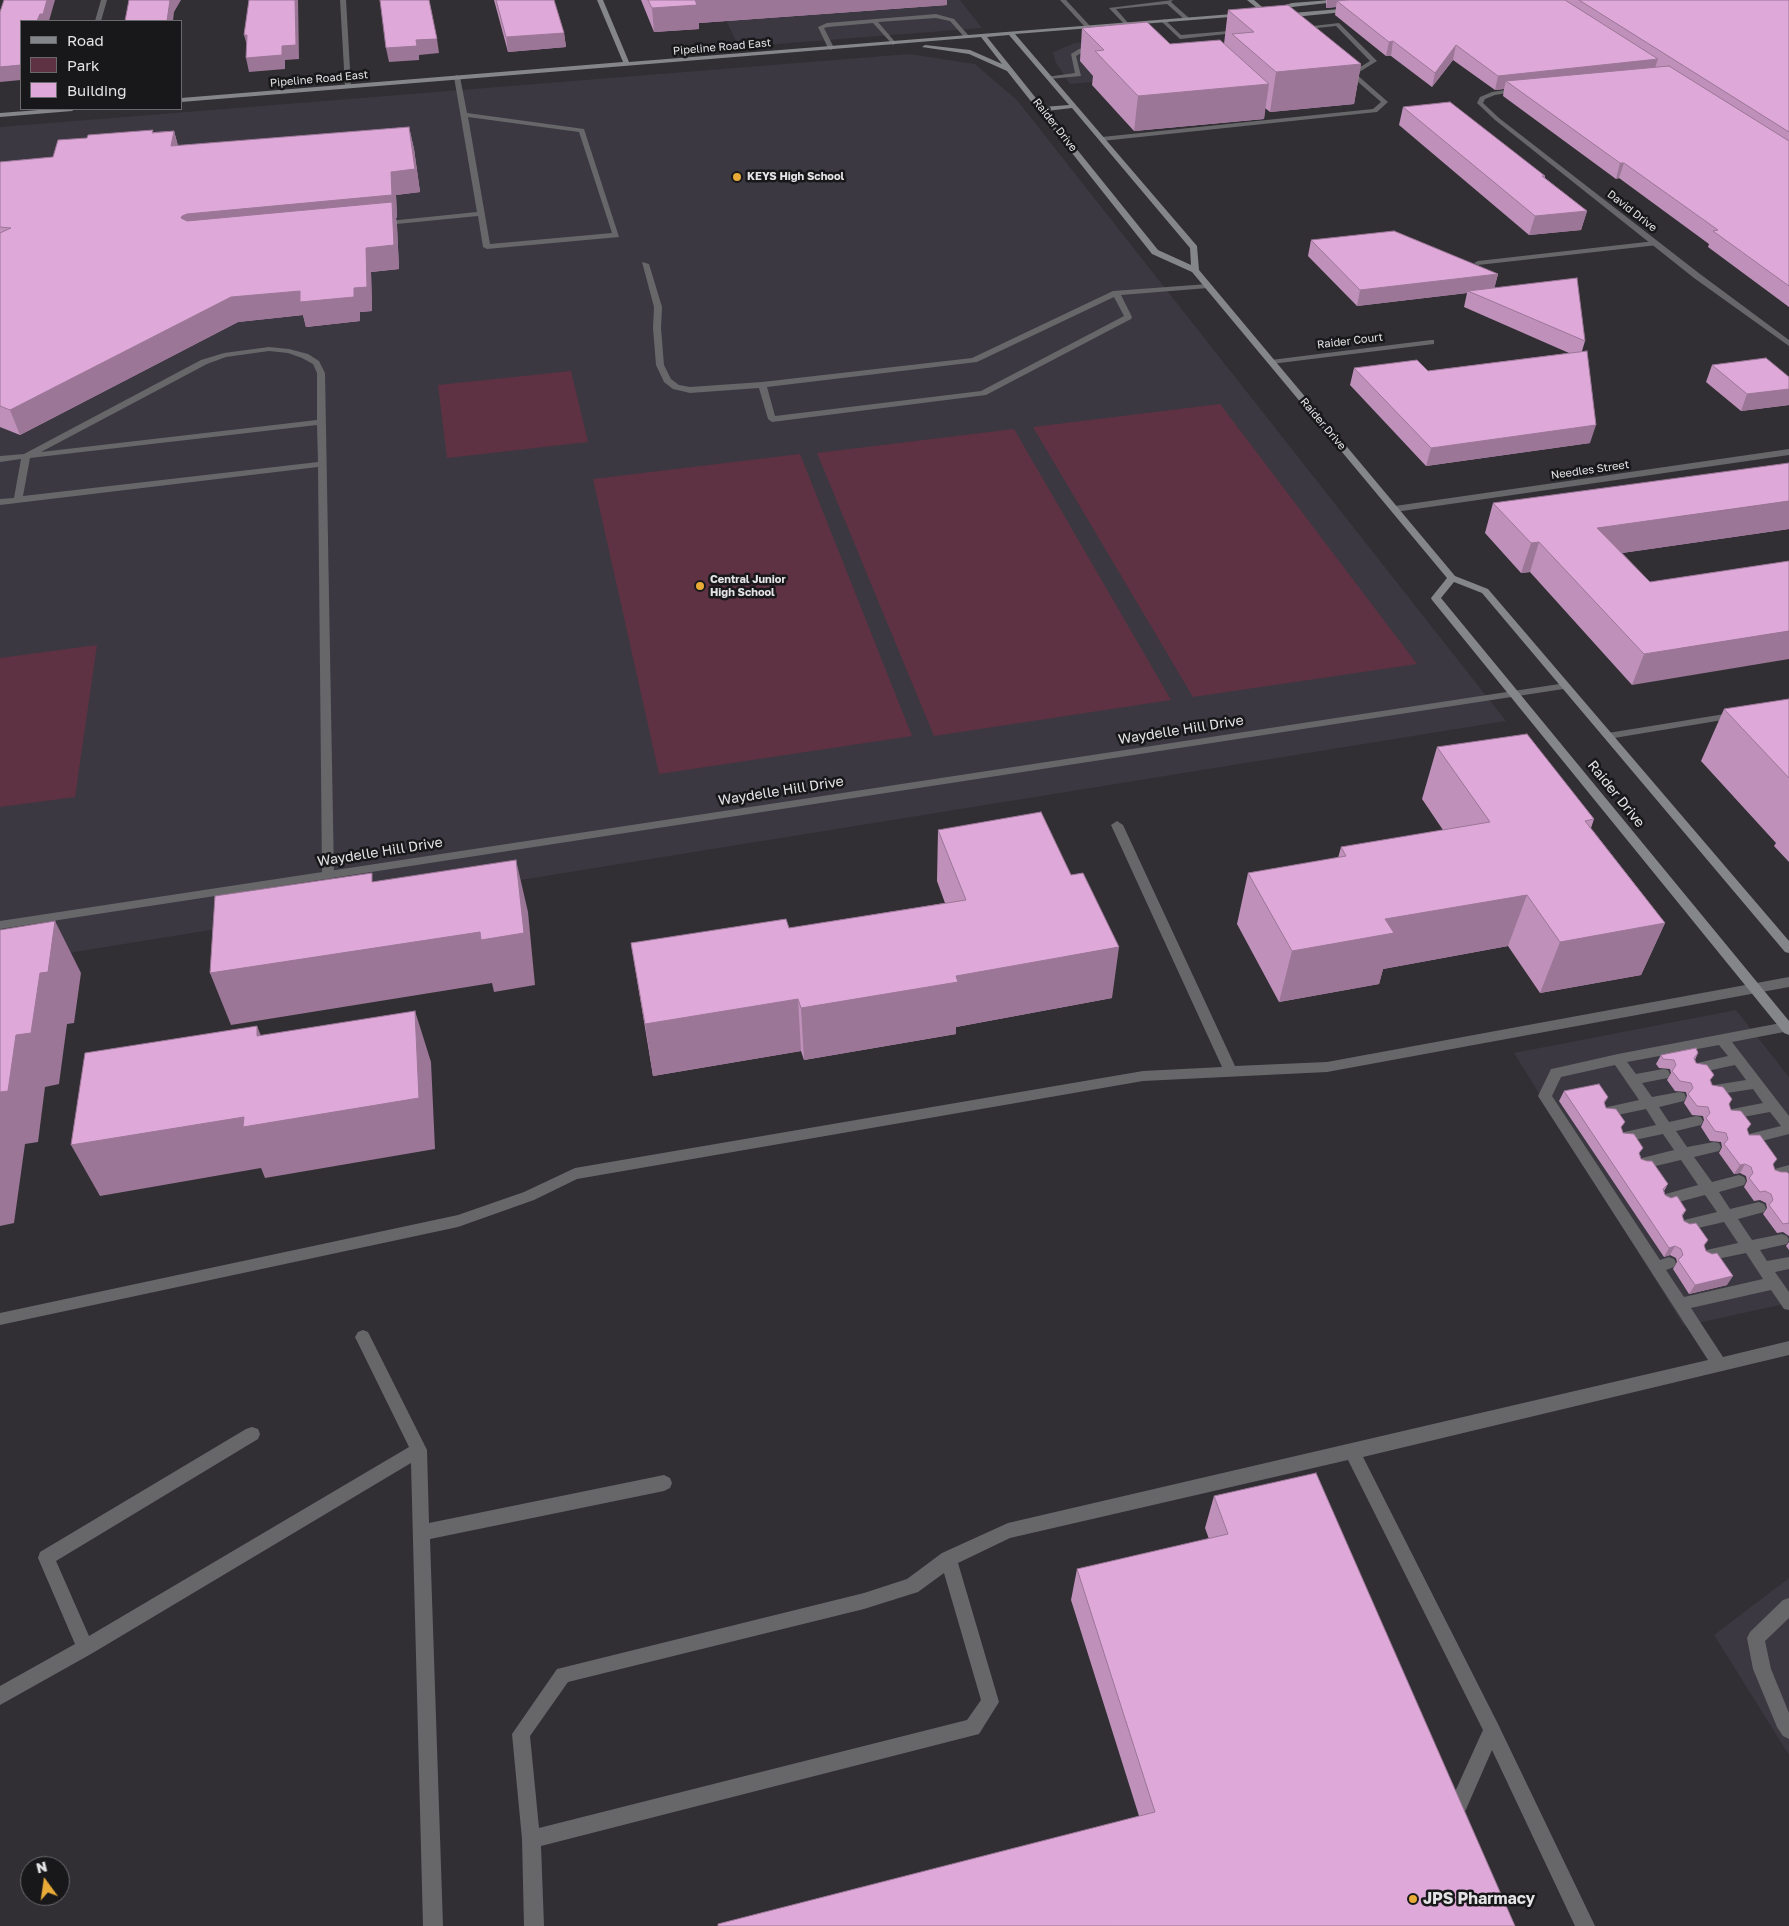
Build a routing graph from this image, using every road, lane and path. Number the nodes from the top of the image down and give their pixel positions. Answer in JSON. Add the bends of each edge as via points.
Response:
{"nodes":[{"id":1,"x":104,"y":0,"type":"edge"},
{"id":2,"x":343,"y":0,"type":"edge"},
{"id":3,"x":600,"y":0,"type":"edge"},
{"id":4,"x":1063,"y":0,"type":"edge"},
{"id":5,"x":1250,"y":0,"type":"edge"},
{"id":6,"x":1351,"y":0,"type":"edge"},
{"id":7,"x":1169,"y":1,"type":"edge"},
{"id":8,"x":1358,"y":10,"type":"edge"},
{"id":9,"x":1265,"y":12,"type":"junction"},
{"id":10,"x":1272,"y":18,"type":"edge"},
{"id":11,"x":1187,"y":19,"type":"junction"},
{"id":12,"x":98,"y":20,"type":"edge"},
{"id":13,"x":874,"y":21,"type":"junction"},
{"id":14,"x":1164,"y":21,"type":"junction"},
{"id":15,"x":1126,"y":24,"type":"junction"},
{"id":16,"x":1108,"y":25,"type":"junction"},
{"id":17,"x":1088,"y":27,"type":"junction"},
{"id":18,"x":1286,"y":29,"type":"edge"},
{"id":19,"x":1114,"y":31,"type":"edge"},
{"id":20,"x":1248,"y":32,"type":"edge"},
{"id":21,"x":1011,"y":33,"type":"junction"},
{"id":22,"x":983,"y":36,"type":"junction"},
{"id":23,"x":967,"y":37,"type":"junction"},
{"id":24,"x":1180,"y":37,"type":"junction"},
{"id":25,"x":892,"y":43,"type":"junction"},
{"id":26,"x":1188,"y":44,"type":"edge"},
{"id":27,"x":857,"y":46,"type":"junction"},
{"id":28,"x":1106,"y":47,"type":"edge"},
{"id":29,"x":831,"y":48,"type":"junction"},
{"id":30,"x":627,"y":64,"type":"junction"},
{"id":31,"x":1011,"y":70,"type":"junction"},
{"id":32,"x":457,"y":77,"type":"junction"},
{"id":33,"x":1049,"y":77,"type":"junction"},
{"id":34,"x":348,"y":86,"type":"junction"},
{"id":35,"x":1530,"y":89,"type":"edge"},
{"id":36,"x":182,"y":100,"type":"edge"},
{"id":37,"x":1074,"y":106,"type":"junction"},
{"id":38,"x":1042,"y":109,"type":"junction"},
{"id":39,"x":60,"y":110,"type":"edge"},
{"id":40,"x":0,"y":115,"type":"edge"},
{"id":41,"x":1267,"y":115,"type":"edge"},
{"id":42,"x":464,"y":116,"type":"junction"},
{"id":43,"x":1274,"y":122,"type":"junction"},
{"id":44,"x":1102,"y":139,"type":"junction"},
{"id":45,"x":481,"y":214,"type":"junction"},
{"id":46,"x":372,"y":224,"type":"edge"},
{"id":47,"x":1655,"y":243,"type":"junction"},
{"id":48,"x":1478,"y":263,"type":"dead end"},
{"id":49,"x":645,"y":264,"type":"dead end"},
{"id":50,"x":1195,"y":270,"type":"junction"},
{"id":51,"x":1208,"y":286,"type":"junction"},
{"id":52,"x":1116,"y":293,"type":"junction"},
{"id":53,"x":1431,"y":342,"type":"dead end"},
{"id":54,"x":1789,"y":344,"type":"edge"},
{"id":55,"x":1271,"y":362,"type":"junction"},
{"id":56,"x":762,"y":385,"type":"junction"},
{"id":57,"x":321,"y":422,"type":"junction"},
{"id":58,"x":1789,"y":452,"type":"edge"},
{"id":59,"x":26,"y":456,"type":"junction"},
{"id":60,"x":0,"y":459,"type":"edge"},
{"id":61,"x":322,"y":464,"type":"junction"},
{"id":62,"x":18,"y":500,"type":"junction"},
{"id":63,"x":0,"y":502,"type":"edge"},
{"id":64,"x":1395,"y":509,"type":"junction"},
{"id":65,"x":1452,"y":578,"type":"junction"},
{"id":66,"x":1566,"y":686,"type":"junction"},
{"id":67,"x":1515,"y":694,"type":"junction"},
{"id":68,"x":1750,"y":712,"type":"edge"},
{"id":69,"x":1608,"y":736,"type":"junction"},
{"id":70,"x":1117,"y":825,"type":"dead end"},
{"id":71,"x":328,"y":875,"type":"junction"},
{"id":72,"x":0,"y":925,"type":"edge"},
{"id":73,"x":1789,"y":949,"type":"edge"},
{"id":74,"x":1789,"y":982,"type":"edge"},
{"id":75,"x":1755,"y":988,"type":"junction"},
{"id":76,"x":1788,"y":1028,"type":"edge"},
{"id":77,"x":1722,"y":1039,"type":"junction"},
{"id":78,"x":1618,"y":1059,"type":"junction"},
{"id":79,"x":1739,"y":1059,"type":"junction"},
{"id":80,"x":1698,"y":1068,"type":"edge"},
{"id":81,"x":1230,"y":1070,"type":"junction"},
{"id":82,"x":1663,"y":1074,"type":"dead end"},
{"id":83,"x":1634,"y":1080,"type":"junction"},
{"id":84,"x":1756,"y":1083,"type":"junction"},
{"id":85,"x":1714,"y":1090,"type":"edge"},
{"id":86,"x":1679,"y":1097,"type":"dead end"},
{"id":87,"x":1649,"y":1102,"type":"junction"},
{"id":88,"x":1773,"y":1106,"type":"junction"},
{"id":89,"x":1608,"y":1112,"type":"edge"},
{"id":90,"x":1732,"y":1114,"type":"edge"},
{"id":91,"x":1696,"y":1121,"type":"dead end"},
{"id":92,"x":1666,"y":1127,"type":"junction"},
{"id":93,"x":1789,"y":1128,"type":"edge"},
{"id":94,"x":1625,"y":1137,"type":"edge"},
{"id":95,"x":1750,"y":1139,"type":"edge"},
{"id":96,"x":1714,"y":1146,"type":"dead end"},
{"id":97,"x":1686,"y":1153,"type":"junction"},
{"id":98,"x":1643,"y":1163,"type":"edge"},
{"id":99,"x":1739,"y":1181,"type":"dead end"},
{"id":100,"x":1709,"y":1188,"type":"junction"},
{"id":101,"x":1667,"y":1198,"type":"edge"},
{"id":102,"x":1759,"y":1208,"type":"dead end"},
{"id":103,"x":1726,"y":1215,"type":"junction"},
{"id":104,"x":1685,"y":1225,"type":"edge"},
{"id":105,"x":1782,"y":1240,"type":"dead end"},
{"id":106,"x":1750,"y":1246,"type":"junction"},
{"id":107,"x":1707,"y":1255,"type":"edge"},
{"id":108,"x":1789,"y":1263,"type":"edge"},
{"id":109,"x":1764,"y":1268,"type":"junction"},
{"id":110,"x":1774,"y":1283,"type":"junction"},
{"id":111,"x":1680,"y":1304,"type":"junction"},
{"id":112,"x":1789,"y":1304,"type":"edge"},
{"id":113,"x":0,"y":1319,"type":"edge"},
{"id":114,"x":363,"y":1337,"type":"dead end"},
{"id":115,"x":1789,"y":1348,"type":"edge"},
{"id":116,"x":1720,"y":1365,"type":"junction"},
{"id":117,"x":252,"y":1434,"type":"dead end"},
{"id":118,"x":419,"y":1450,"type":"junction"},
{"id":119,"x":1352,"y":1452,"type":"junction"},
{"id":120,"x":664,"y":1483,"type":"dead end"},
{"id":121,"x":421,"y":1533,"type":"junction"},
{"id":122,"x":948,"y":1559,"type":"junction"},
{"id":123,"x":1789,"y":1606,"type":"edge"},
{"id":124,"x":85,"y":1648,"type":"junction"},
{"id":125,"x":0,"y":1696,"type":"edge"},
{"id":126,"x":1492,"y":1730,"type":"junction"},
{"id":127,"x":1789,"y":1730,"type":"edge"},
{"id":128,"x":1459,"y":1833,"type":"edge"},
{"id":129,"x":531,"y":1839,"type":"junction"},
{"id":130,"x":433,"y":1926,"type":"edge"},
{"id":131,"x":534,"y":1926,"type":"edge"},
{"id":132,"x":1585,"y":1926,"type":"edge"}],
"edges":[{"from":1,"to":12,"type":"street"},
{"from":2,"to":34,"type":"street"},
{"from":3,"to":30,"type":"main road"},
{"from":4,"to":17,"type":"street"},
{"from":5,"to":9,"type":"main road"},
{"from":6,"to":9,"type":"main road","via":[[1292,5]]},
{"from":7,"to":11,"type":"street"},
{"from":7,"to":15,"type":"street","via":[[1112,8]]},
{"from":8,"to":9,"type":"main road","via":[[1294,15]]},
{"from":9,"to":10,"type":"street"},
{"from":9,"to":11,"type":"main road","name":"Pipeline Road East"},
{"from":11,"to":14,"type":"main road","name":"Pipeline Road East"},
{"from":13,"to":23,"type":"street","via":[[936,16],[952,20]]},
{"from":13,"to":25,"type":"street"},
{"from":13,"to":29,"type":"street","via":[[822,27]]},
{"from":14,"to":15,"type":"main road","name":"Pipeline Road East"},
{"from":14,"to":24,"type":"street"},
{"from":15,"to":16,"type":"main road","name":"Pipeline Road East"},
{"from":16,"to":17,"type":"main road","name":"Pipeline Road East"},
{"from":16,"to":19,"type":"street"},
{"from":17,"to":21,"type":"main road","name":"Pipeline Road East"},
{"from":18,"to":43,"type":"street","via":[[1337,24],[1374,61],[1352,74],[1385,102],[1375,111]]},
{"from":20,"to":24,"type":"street"},
{"from":21,"to":22,"type":"main road","name":"Pipeline Road East"},
{"from":21,"to":33,"type":"main road","name":"Raider Drive"},
{"from":22,"to":23,"type":"main road","name":"Pipeline Road East"},
{"from":22,"to":31,"type":"main road","name":"Raider Drive"},
{"from":23,"to":25,"type":"main road","name":"Pipeline Road East"},
{"from":24,"to":26,"type":"street"},
{"from":25,"to":27,"type":"main road","name":"Pipeline Road East"},
{"from":27,"to":29,"type":"main road","name":"Pipeline Road East"},
{"from":27,"to":31,"type":"main road","via":[[951,48],[970,52]]},
{"from":28,"to":33,"type":"street","via":[[1081,50],[1073,55],[1079,75]]},
{"from":29,"to":30,"type":"main road","name":"Pipeline Road East"},
{"from":30,"to":32,"type":"main road","name":"Pipeline Road East"},
{"from":31,"to":38,"type":"main road","name":"Raider Drive"},
{"from":32,"to":34,"type":"main road","name":"Pipeline Road East"},
{"from":32,"to":42,"type":"street"},
{"from":33,"to":37,"type":"main road","name":"Raider Drive"},
{"from":34,"to":36,"type":"main road","name":"Pipeline Road East"},
{"from":35,"to":47,"type":"street","name":"David Drive","via":[[1494,93],[1482,98],[1480,103]]},
{"from":37,"to":38,"type":"main road"},
{"from":37,"to":44,"type":"main road","name":"Raider Drive"},
{"from":38,"to":50,"type":"main road","name":"Raider Drive","via":[[1155,252]]},
{"from":39,"to":40,"type":"main road"},
{"from":41,"to":43,"type":"street"},
{"from":42,"to":45,"type":"street"},
{"from":42,"to":45,"type":"street","via":[[582,130],[616,234],[487,247]]},
{"from":43,"to":44,"type":"street"},
{"from":44,"to":50,"type":"main road","name":"Raider Drive","via":[[1194,248]]},
{"from":45,"to":46,"type":"street"},
{"from":47,"to":48,"type":"street"},
{"from":47,"to":54,"type":"street","name":"David Drive"},
{"from":49,"to":56,"type":"street","via":[[658,307],[660,365],[667,380],[676,387],[690,390]]},
{"from":50,"to":51,"type":"main road","name":"Raider Drive"},
{"from":51,"to":52,"type":"street"},
{"from":51,"to":55,"type":"main road","name":"Raider Drive"},
{"from":52,"to":56,"type":"street","via":[[974,360]]},
{"from":52,"to":56,"type":"street","via":[[1128,317],[983,393],[772,419]]},
{"from":53,"to":55,"type":"street","name":"Raider Court"},
{"from":55,"to":64,"type":"main road","name":"Raider Drive"},
{"from":57,"to":59,"type":"street"},
{"from":57,"to":59,"type":"street","via":[[321,373],[316,364],[289,351],[246,351],[204,362]]},
{"from":57,"to":61,"type":"street"},
{"from":58,"to":64,"type":"street","name":"Needles Street"},
{"from":59,"to":60,"type":"street"},
{"from":59,"to":62,"type":"street"},
{"from":61,"to":62,"type":"street"},
{"from":61,"to":71,"type":"street"},
{"from":62,"to":63,"type":"street"},
{"from":64,"to":65,"type":"main road","name":"Raider Drive"},
{"from":65,"to":66,"type":"main road","name":"Raider Drive","via":[[1485,591]]},
{"from":65,"to":67,"type":"main road","name":"Raider Drive","via":[[1436,598]]},
{"from":66,"to":67,"type":"street","name":"Waydelle Hill Drive"},
{"from":66,"to":69,"type":"main road","name":"Raider Drive"},
{"from":67,"to":71,"type":"street","name":"Waydelle Hill Drive"},
{"from":67,"to":75,"type":"main road","name":"Raider Drive"},
{"from":68,"to":69,"type":"street"},
{"from":69,"to":73,"type":"main road","name":"Raider Drive"},
{"from":70,"to":81,"type":"street"},
{"from":71,"to":72,"type":"street","name":"Waydelle Hill Drive"},
{"from":74,"to":75,"type":"street"},
{"from":75,"to":76,"type":"main road","name":"Raider Drive"},
{"from":75,"to":81,"type":"street","via":[[1327,1067]]},
{"from":76,"to":77,"type":"street"},
{"from":77,"to":78,"type":"street"},
{"from":77,"to":79,"type":"street"},
{"from":78,"to":83,"type":"street"},
{"from":78,"to":111,"type":"street","via":[[1556,1073],[1545,1096],[1567,1121],[1663,1265]]},
{"from":79,"to":80,"type":"street"},
{"from":79,"to":84,"type":"street"},
{"from":81,"to":113,"type":"street","via":[[1143,1076],[575,1174],[529,1196],[458,1221]]},
{"from":82,"to":83,"type":"street"},
{"from":83,"to":87,"type":"street"},
{"from":84,"to":85,"type":"street"},
{"from":84,"to":88,"type":"street"},
{"from":86,"to":87,"type":"street"},
{"from":87,"to":89,"type":"street"},
{"from":87,"to":92,"type":"street"},
{"from":88,"to":90,"type":"street"},
{"from":88,"to":93,"type":"street"},
{"from":91,"to":92,"type":"street"},
{"from":92,"to":94,"type":"street"},
{"from":92,"to":97,"type":"street"},
{"from":93,"to":95,"type":"street"},
{"from":96,"to":97,"type":"street"},
{"from":97,"to":98,"type":"street"},
{"from":97,"to":100,"type":"street"},
{"from":99,"to":100,"type":"street"},
{"from":100,"to":101,"type":"street"},
{"from":100,"to":103,"type":"street"},
{"from":102,"to":103,"type":"street"},
{"from":103,"to":104,"type":"street"},
{"from":103,"to":106,"type":"street"},
{"from":105,"to":106,"type":"street"},
{"from":106,"to":107,"type":"street"},
{"from":106,"to":109,"type":"street"},
{"from":108,"to":109,"type":"street"},
{"from":109,"to":110,"type":"street"},
{"from":110,"to":111,"type":"street"},
{"from":110,"to":112,"type":"street"},
{"from":111,"to":116,"type":"street"},
{"from":114,"to":118,"type":"street"},
{"from":115,"to":116,"type":"street"},
{"from":116,"to":119,"type":"street"},
{"from":117,"to":124,"type":"street","via":[[46,1558]]},
{"from":118,"to":121,"type":"street"},
{"from":118,"to":124,"type":"street"},
{"from":119,"to":122,"type":"street","via":[[1008,1531]]},
{"from":119,"to":126,"type":"street"},
{"from":120,"to":121,"type":"street"},
{"from":121,"to":130,"type":"street"},
{"from":122,"to":129,"type":"street","via":[[912,1586],[563,1675],[521,1734]]},
{"from":122,"to":129,"type":"street","via":[[990,1702],[973,1728]]},
{"from":123,"to":127,"type":"street","via":[[1756,1638],[1762,1669]]},
{"from":124,"to":125,"type":"street"},
{"from":126,"to":128,"type":"street","via":[[1453,1817]]},
{"from":126,"to":132,"type":"street"},
{"from":129,"to":131,"type":"street"}]}
